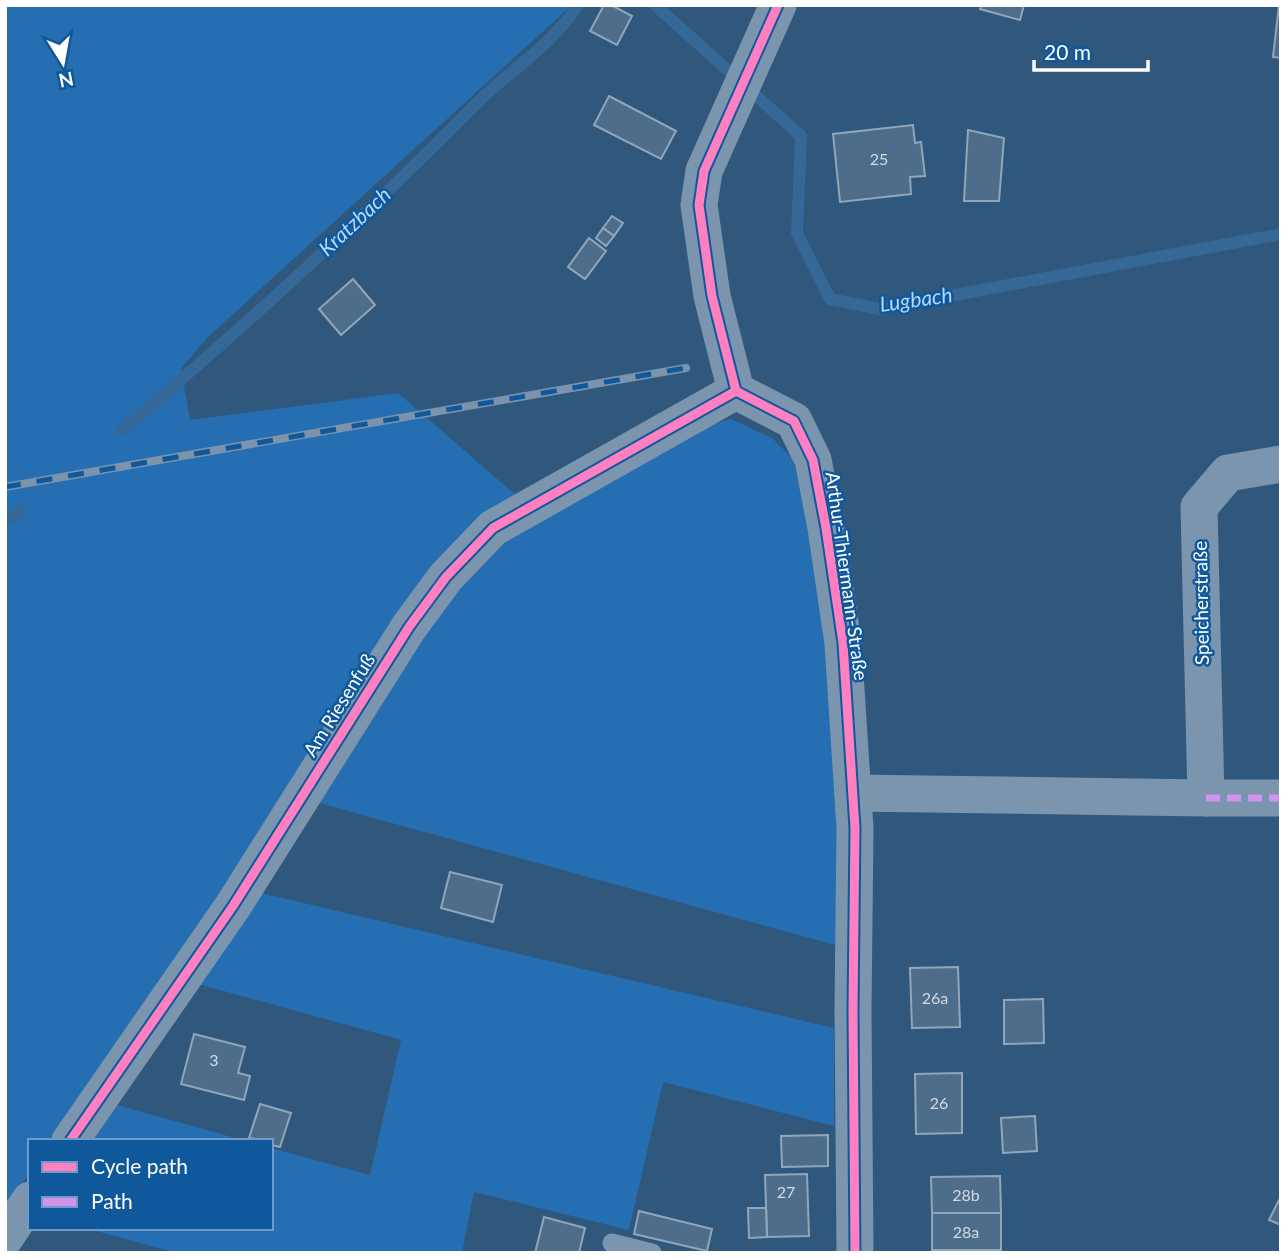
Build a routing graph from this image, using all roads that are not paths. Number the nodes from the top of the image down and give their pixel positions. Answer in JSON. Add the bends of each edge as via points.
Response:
{"nodes":[{"id":1,"x":778,"y":5,"type":"edge"},
{"id":2,"x":736,"y":391,"type":"junction"},
{"id":3,"x":1281,"y":464,"type":"edge"},
{"id":4,"x":853,"y":793,"type":"junction"},
{"id":5,"x":1206,"y":798,"type":"junction"},
{"id":6,"x":1281,"y":798,"type":"edge"},
{"id":7,"x":72,"y":1139,"type":"edge"},
{"id":8,"x":28,"y":1203,"type":"edge"},
{"id":9,"x":5,"y":1238,"type":"edge"},
{"id":10,"x":611,"y":1243,"type":"dead end"},
{"id":11,"x":652,"y":1253,"type":"edge"},
{"id":12,"x":855,"y":1253,"type":"edge"}],
"edges":[{"from":1,"to":2,"type":"street","via":[[704,171],[699,205],[712,296]]},
{"from":2,"to":4,"type":"street","name":"Arthur-Thiermann-Straße","via":[[794,421],[813,460],[843,643]]},
{"from":2,"to":7,"type":"street","name":"Am Riesenfuß","via":[[493,528],[446,577],[409,627],[233,906]]},
{"from":3,"to":5,"type":"street","name":"Speicherstraße","via":[[1228,473],[1199,507]]},
{"from":4,"to":5,"type":"street"},
{"from":4,"to":12,"type":"street","name":"Arthur-Thiermann-Straße"},
{"from":5,"to":6,"type":"street"},
{"from":8,"to":9,"type":"street"},
{"from":10,"to":11,"type":"lane"}]}
